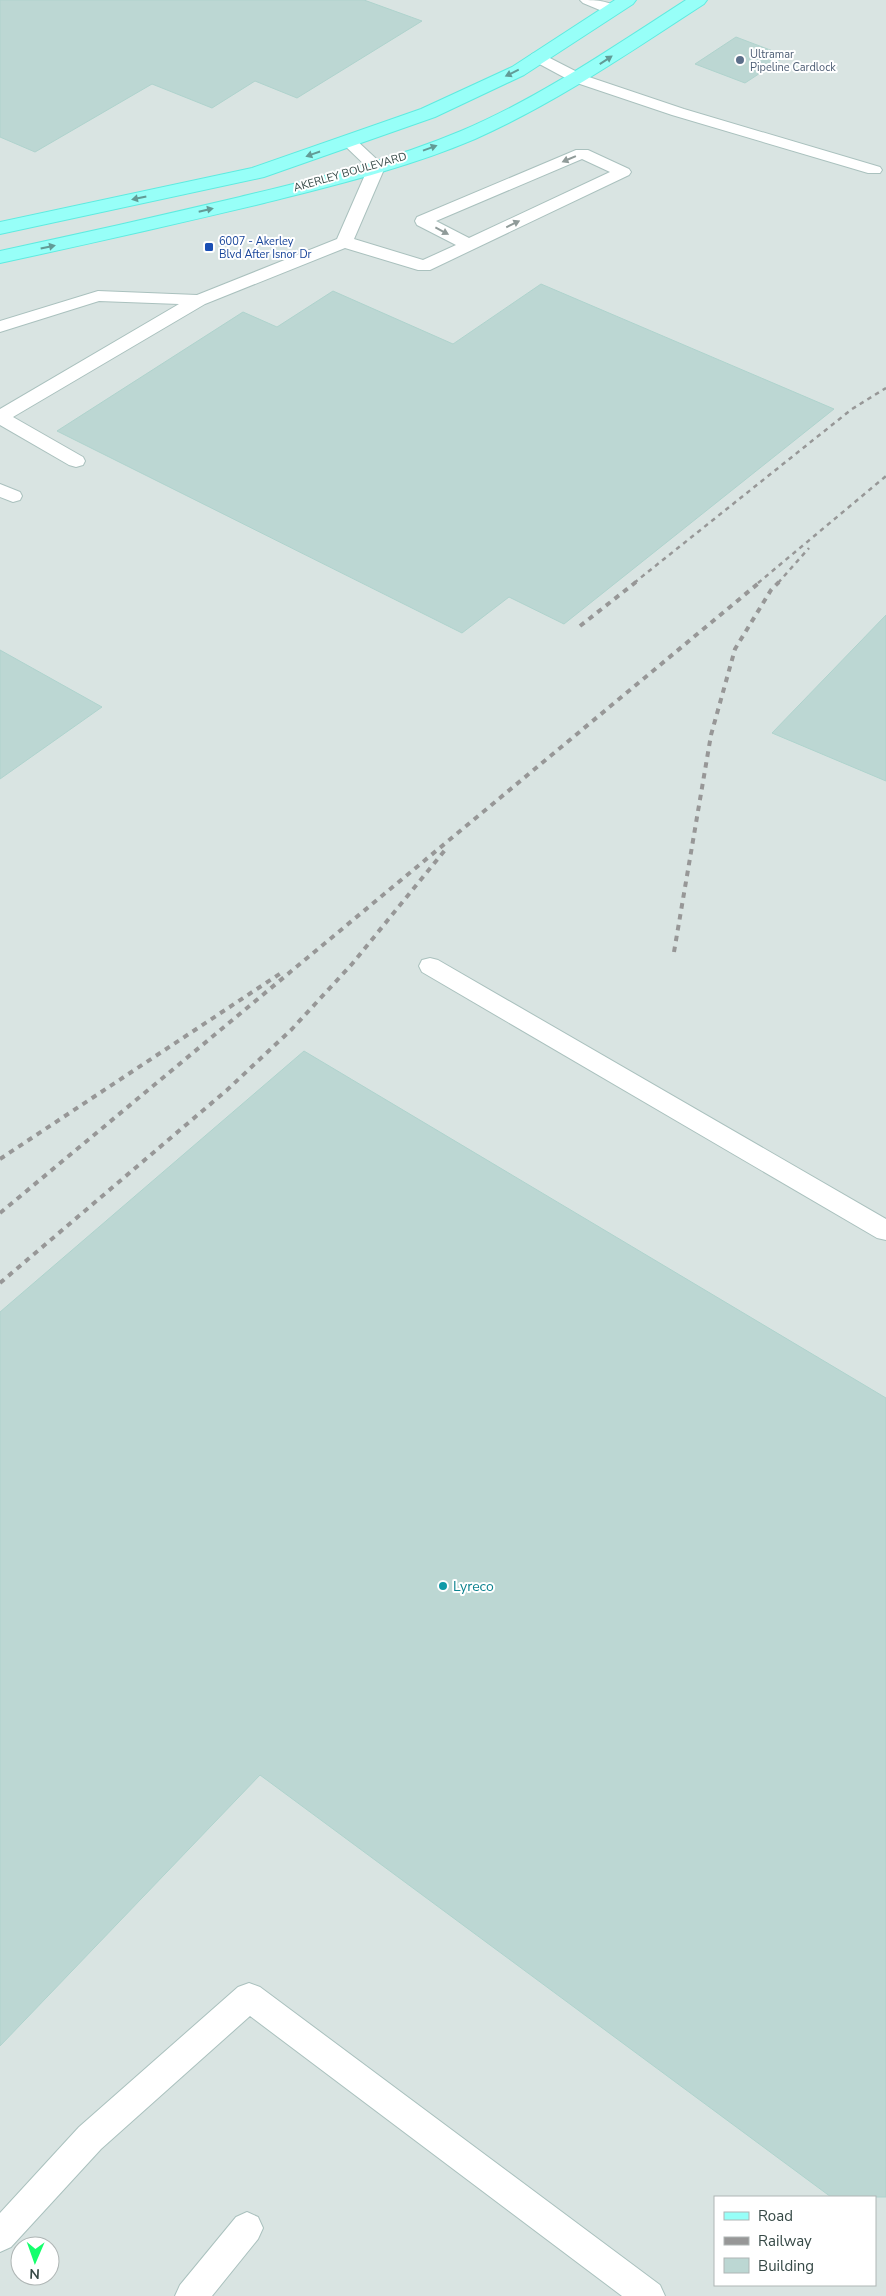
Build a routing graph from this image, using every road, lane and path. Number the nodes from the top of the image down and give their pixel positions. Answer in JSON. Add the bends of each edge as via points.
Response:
{"nodes":[{"id":1,"x":588,"y":0,"type":"edge"},
{"id":2,"x":698,"y":0,"type":"edge"},
{"id":3,"x":619,"y":5,"type":"edge"},
{"id":4,"x":538,"y":57,"type":"junction"},
{"id":5,"x":577,"y":78,"type":"junction"},
{"id":6,"x":348,"y":142,"type":"junction"},
{"id":7,"x":377,"y":167,"type":"junction"},
{"id":8,"x":874,"y":170,"type":"dead end"},
{"id":9,"x":0,"y":228,"type":"edge"},
{"id":10,"x":344,"y":242,"type":"junction"},
{"id":11,"x":469,"y":245,"type":"junction"},
{"id":12,"x":0,"y":257,"type":"edge"},
{"id":13,"x":199,"y":300,"type":"junction"},
{"id":14,"x":0,"y":327,"type":"edge"},
{"id":15,"x":1,"y":418,"type":"edge"},
{"id":16,"x":76,"y":461,"type":"dead end"},
{"id":17,"x":430,"y":966,"type":"dead end"},
{"id":18,"x":886,"y":1231,"type":"edge"},
{"id":19,"x":247,"y":2228,"type":"dead end"},
{"id":20,"x":0,"y":2236,"type":"edge"},
{"id":21,"x":191,"y":2296,"type":"edge"},
{"id":22,"x":649,"y":2296,"type":"edge"}],
"edges":[{"from":1,"to":3,"type":"lane"},
{"from":5,"to":2,"type":"main road","name":"AKERLEY BOULEVARD","one_way":true},
{"from":3,"to":4,"type":"main road","name":"AKERLEY BOULEVARD"},
{"from":4,"to":5,"type":"lane"},
{"from":4,"to":6,"type":"main road","name":"AKERLEY BOULEVARD","one_way":true,"via":[[518,71],[428,113]]},
{"from":7,"to":5,"type":"main road","name":"AKERLEY BOULEVARD","one_way":true,"via":[[467,134]]},
{"from":5,"to":8,"type":"lane","via":[[678,112]]},
{"from":6,"to":7,"type":"lane"},
{"from":6,"to":9,"type":"main road","name":"AKERLEY BOULEVARD","one_way":true,"via":[[257,173]]},
{"from":7,"to":10,"type":"lane"},
{"from":12,"to":7,"type":"main road","name":"AKERLEY BOULEVARD","one_way":true,"via":[[260,198]]},
{"from":10,"to":11,"type":"lane","via":[[424,266]]},
{"from":10,"to":13,"type":"lane"},
{"from":11,"to":11,"type":"lane","one_way":true,"via":[[513,224],[623,172],[582,153],[423,221]]},
{"from":13,"to":14,"type":"lane","via":[[98,296]]},
{"from":13,"to":15,"type":"lane"},
{"from":15,"to":16,"type":"lane"},
{"from":17,"to":18,"type":"lane"},
{"from":19,"to":21,"type":"lane"},
{"from":20,"to":22,"type":"lane","via":[[90,2138],[249,1997]]}]}
